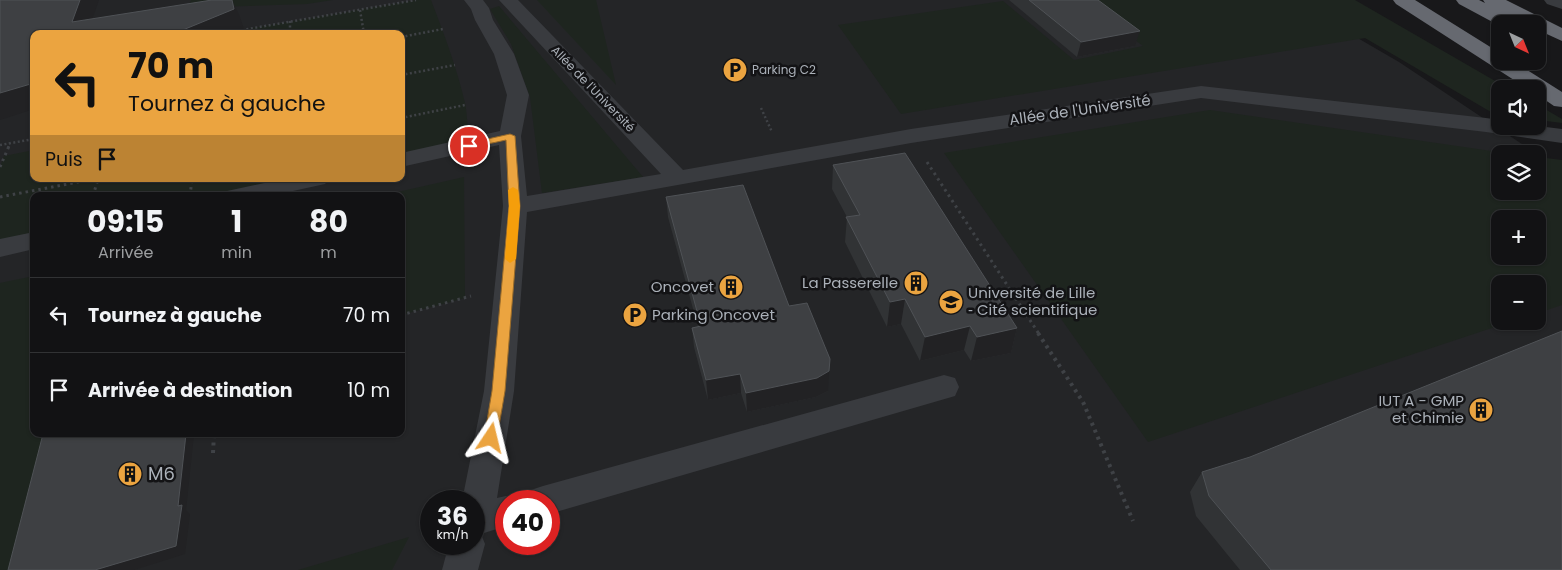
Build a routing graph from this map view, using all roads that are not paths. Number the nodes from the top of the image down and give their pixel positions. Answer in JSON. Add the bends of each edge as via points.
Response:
{"nodes":[{"id":1,"x":473,"y":0,"type":"edge"},
{"id":2,"x":508,"y":0,"type":"edge"},
{"id":3,"x":1403,"y":0,"type":"edge"},
{"id":4,"x":1466,"y":0,"type":"edge"},
{"id":5,"x":1492,"y":0,"type":"edge"},
{"id":6,"x":1553,"y":0,"type":"edge"},
{"id":7,"x":1562,"y":4,"type":"edge"},
{"id":8,"x":1494,"y":15,"type":"edge"},
{"id":9,"x":1562,"y":35,"type":"edge"},
{"id":10,"x":1546,"y":42,"type":"edge"},
{"id":11,"x":1491,"y":48,"type":"edge"},
{"id":12,"x":1562,"y":51,"type":"edge"},
{"id":13,"x":1531,"y":70,"type":"edge"},
{"id":14,"x":1562,"y":87,"type":"edge"},
{"id":15,"x":1562,"y":101,"type":"edge"},
{"id":16,"x":510,"y":136,"type":"junction"},
{"id":17,"x":1562,"y":136,"type":"edge"},
{"id":18,"x":405,"y":159,"type":"edge"},
{"id":19,"x":678,"y":178,"type":"junction"},
{"id":20,"x":303,"y":182,"type":"edge"},
{"id":21,"x":255,"y":192,"type":"edge"},
{"id":22,"x":515,"y":206,"type":"junction"},
{"id":23,"x":30,"y":241,"type":"edge"},
{"id":24,"x":0,"y":248,"type":"edge"},
{"id":25,"x":944,"y":387,"type":"dead end"},
{"id":26,"x":482,"y":490,"type":"edge"},
{"id":27,"x":560,"y":496,"type":"edge"},
{"id":28,"x":464,"y":555,"type":"edge"},
{"id":29,"x":460,"y":570,"type":"edge"}],
"edges":[{"from":1,"to":16,"type":"street","via":[[504,54],[514,80],[518,95]]},
{"from":2,"to":19,"type":"street","name":"Allée de l'Université"},
{"from":3,"to":11,"type":"highway"},
{"from":3,"to":15,"type":"highway"},
{"from":4,"to":8,"type":"highway"},
{"from":5,"to":9,"type":"highway"},
{"from":6,"to":7,"type":"street"},
{"from":10,"to":12,"type":"highway"},
{"from":13,"to":14,"type":"highway"},
{"from":16,"to":18,"type":"street"},
{"from":16,"to":22,"type":"street"},
{"from":17,"to":19,"type":"street","name":"Allée de l'Université","via":[[1201,92],[911,136]]},
{"from":19,"to":22,"type":"street","name":"Allée de l'Université"},
{"from":20,"to":21,"type":"street"},
{"from":22,"to":26,"type":"street","via":[[498,391]]},
{"from":23,"to":24,"type":"street"},
{"from":25,"to":27,"type":"street"},
{"from":28,"to":29,"type":"street"}]}
